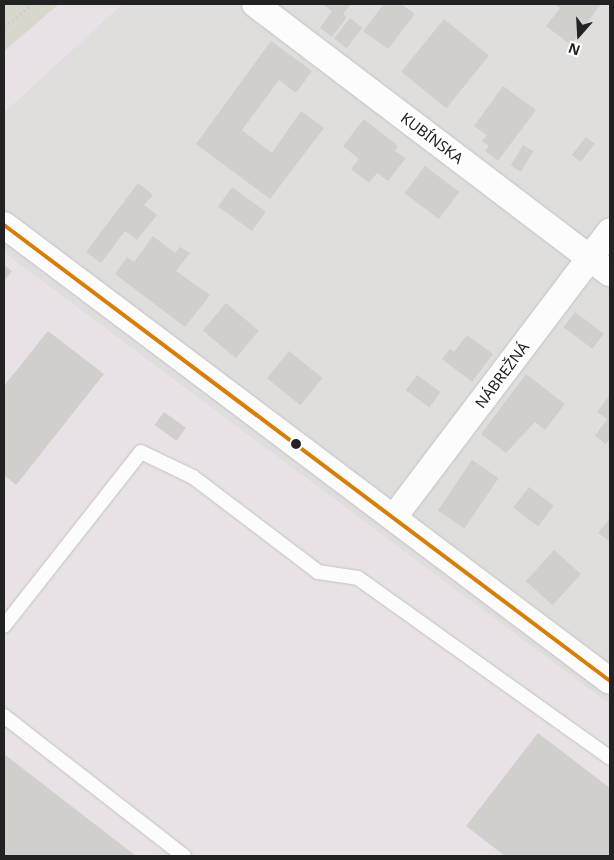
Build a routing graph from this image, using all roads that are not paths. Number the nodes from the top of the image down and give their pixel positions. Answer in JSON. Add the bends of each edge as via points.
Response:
{"nodes":[{"id":1,"x":255,"y":4,"type":"edge"},
{"id":2,"x":4,"y":225,"type":"edge"},
{"id":3,"x":610,"y":232,"type":"edge"},
{"id":4,"x":600,"y":265,"type":"edge"},
{"id":5,"x":394,"y":518,"type":"junction"},
{"id":6,"x":4,"y":626,"type":"edge"},
{"id":7,"x":610,"y":681,"type":"edge"},
{"id":8,"x":4,"y":716,"type":"edge"},
{"id":9,"x":610,"y":758,"type":"edge"},
{"id":10,"x":184,"y":856,"type":"edge"}],
"edges":[{"from":1,"to":4,"type":"street","name":"KUBÍNSKA"},
{"from":2,"to":5,"type":"street"},
{"from":3,"to":4,"type":"street","name":"NÁBREŽNÁ"},
{"from":4,"to":5,"type":"street","name":"NÁBREŽNÁ"},
{"from":5,"to":7,"type":"street"},
{"from":6,"to":9,"type":"lane","via":[[141,452],[193,477],[318,572],[358,578]]},
{"from":8,"to":10,"type":"lane"}]}
